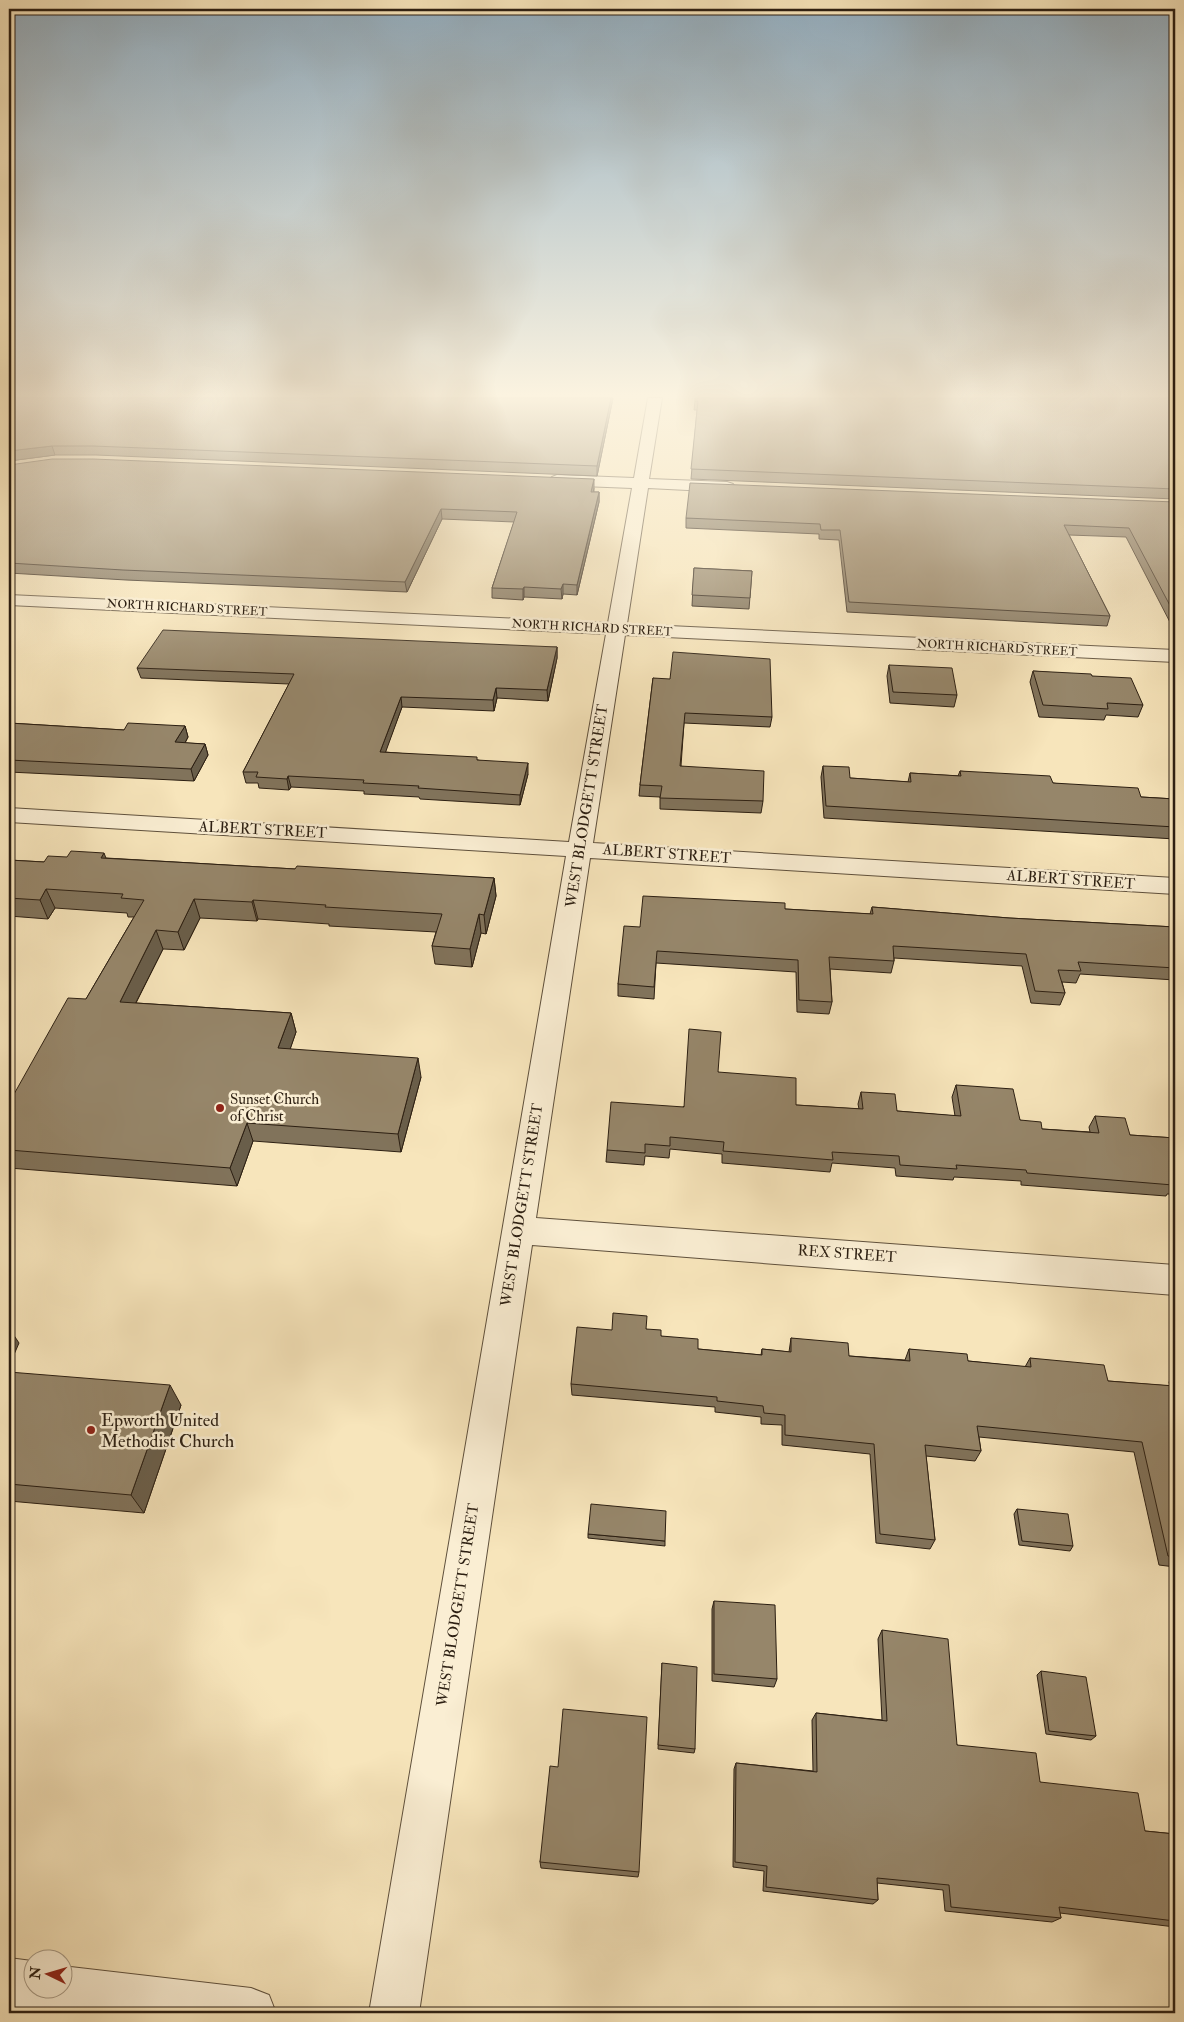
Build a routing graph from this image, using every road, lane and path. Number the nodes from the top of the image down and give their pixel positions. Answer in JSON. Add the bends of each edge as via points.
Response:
{"nodes":[{"id":1,"x":641,"y":492,"type":"edge"},
{"id":2,"x":9,"y":600,"type":"edge"},
{"id":3,"x":617,"y":629,"type":"junction"},
{"id":4,"x":1175,"y":656,"type":"edge"},
{"id":5,"x":9,"y":815,"type":"edge"},
{"id":6,"x":580,"y":849,"type":"junction"},
{"id":7,"x":1175,"y":886,"type":"edge"},
{"id":8,"x":519,"y":1230,"type":"junction"},
{"id":9,"x":1175,"y":1280,"type":"edge"},
{"id":10,"x":9,"y":1983,"type":"edge"},
{"id":11,"x":22,"y":1985,"type":"edge"},
{"id":12,"x":72,"y":1991,"type":"edge"},
{"id":13,"x":251,"y":2013,"type":"edge"},
{"id":14,"x":394,"y":2013,"type":"edge"}],
"edges":[{"from":1,"to":3,"type":"street","name":"WEST BLODGETT STREET"},
{"from":2,"to":3,"type":"street","name":"NORTH RICHARD STREET"},
{"from":3,"to":4,"type":"street","name":"NORTH RICHARD STREET"},
{"from":3,"to":6,"type":"street","name":"WEST BLODGETT STREET"},
{"from":5,"to":6,"type":"street","name":"ALBERT STREET"},
{"from":6,"to":7,"type":"street","name":"ALBERT STREET"},
{"from":6,"to":8,"type":"street","name":"WEST BLODGETT STREET"},
{"from":8,"to":9,"type":"street","name":"REX STREET"},
{"from":8,"to":14,"type":"street","name":"WEST BLODGETT STREET"},
{"from":10,"to":11,"type":"street"},
{"from":12,"to":13,"type":"street"}]}
